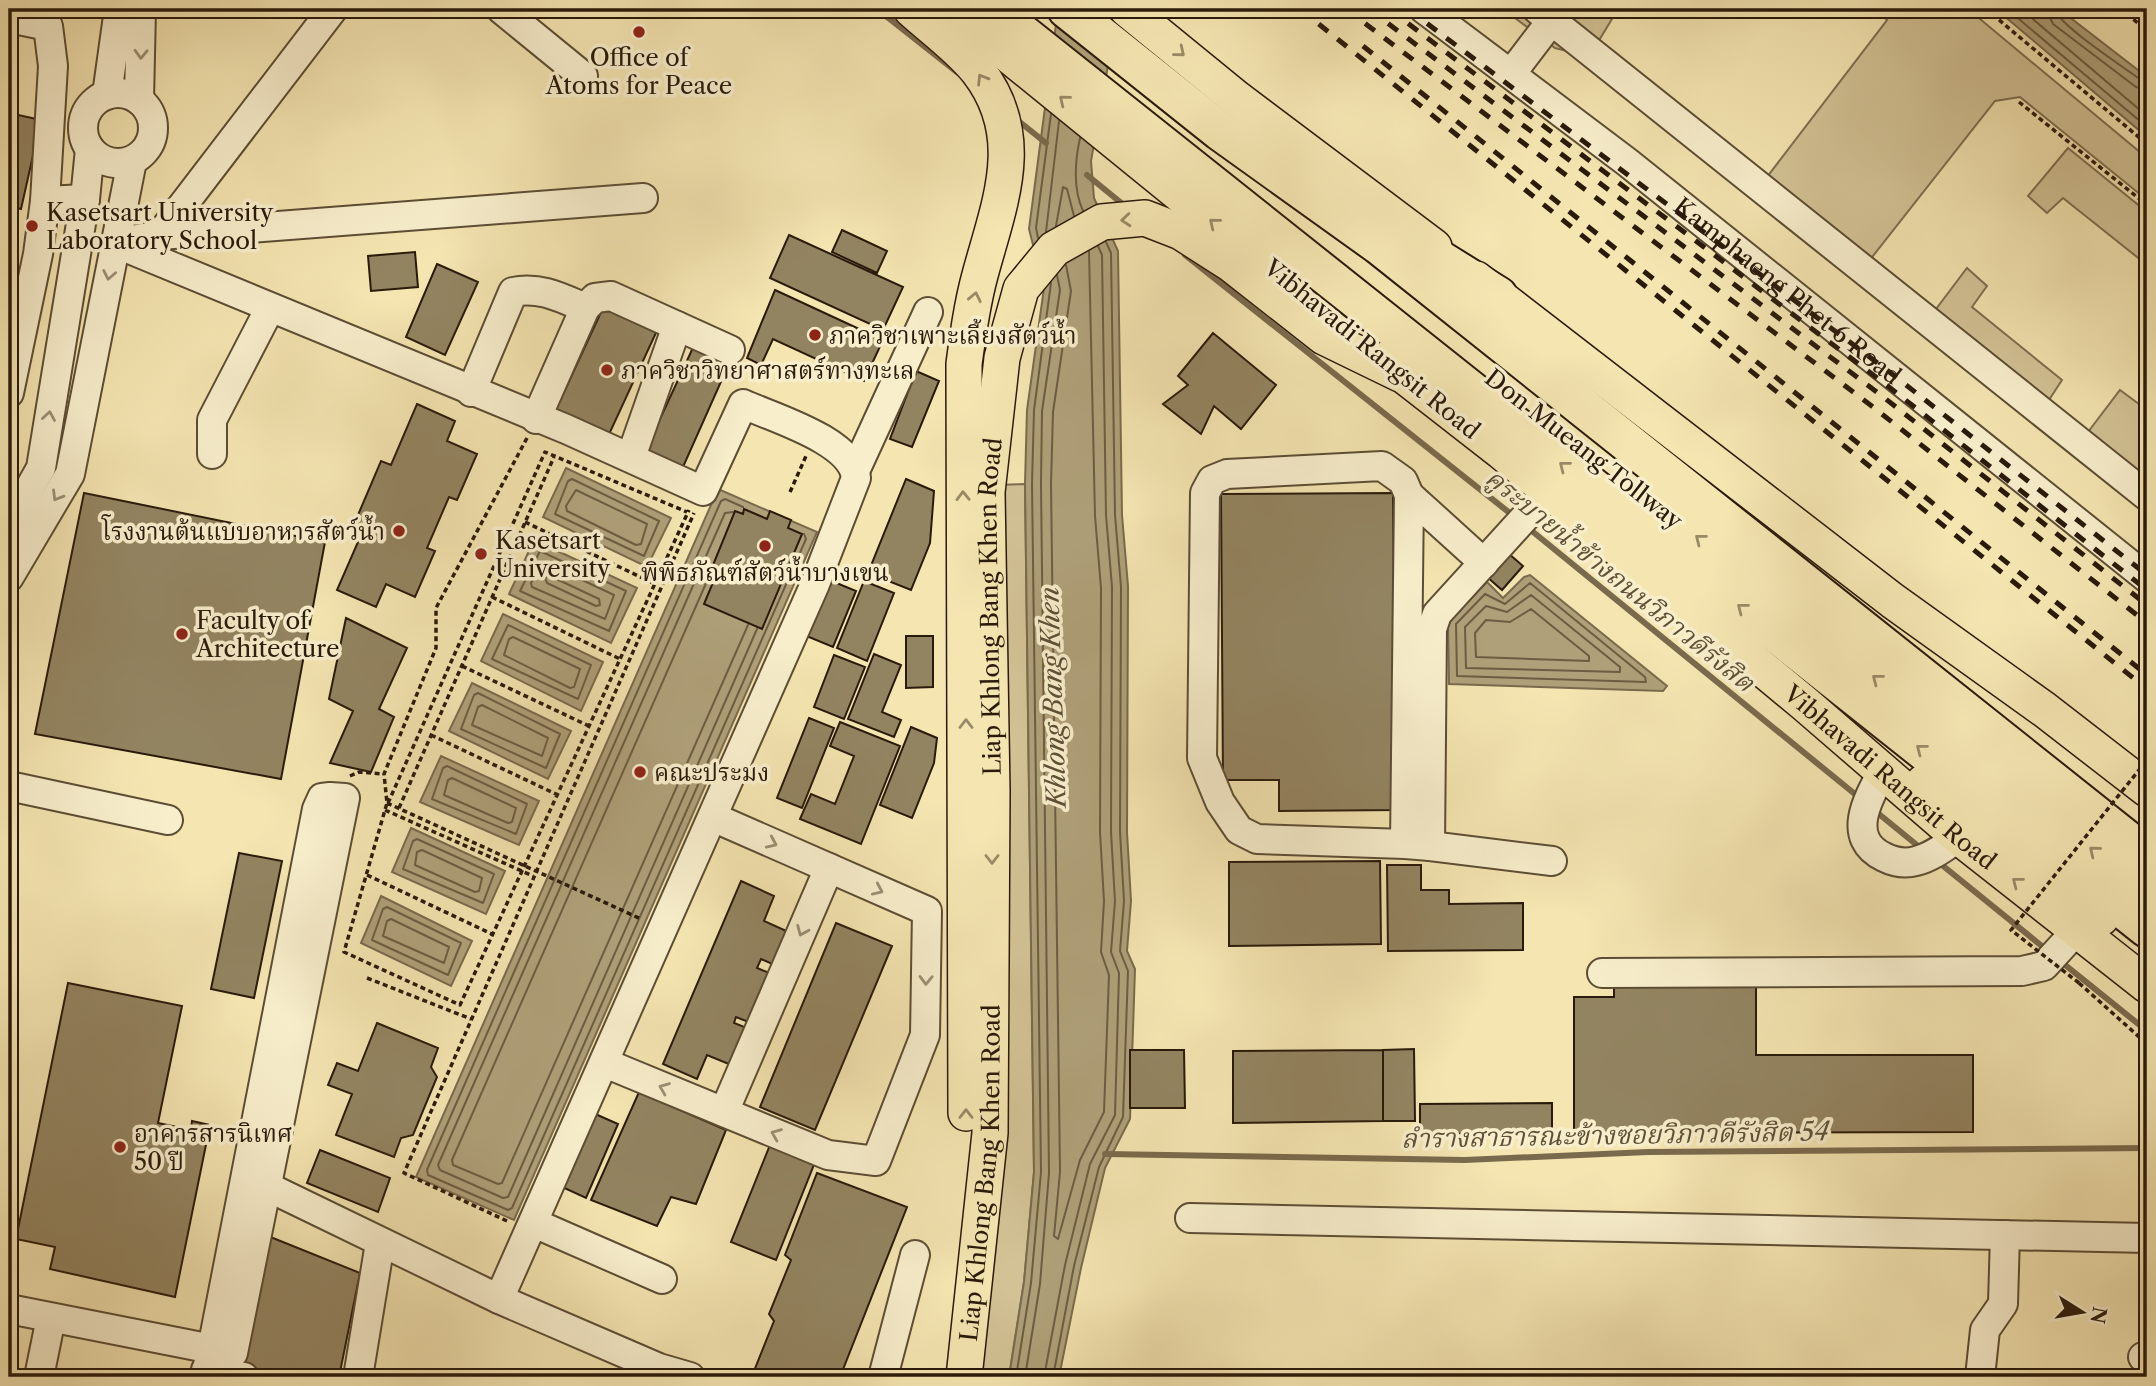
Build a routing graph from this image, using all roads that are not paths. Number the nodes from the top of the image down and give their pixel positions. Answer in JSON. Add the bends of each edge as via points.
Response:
{"nodes":[{"id":1,"x":119,"y":9,"type":"edge"},
{"id":2,"x":141,"y":9,"type":"edge"},
{"id":3,"x":333,"y":9,"type":"edge"},
{"id":4,"x":502,"y":9,"type":"edge"},
{"id":5,"x":911,"y":9,"type":"edge"},
{"id":6,"x":952,"y":9,"type":"edge"},
{"id":7,"x":991,"y":9,"type":"edge"},
{"id":8,"x":1067,"y":9,"type":"edge"},
{"id":9,"x":1089,"y":9,"type":"edge"},
{"id":10,"x":1424,"y":9,"type":"edge"},
{"id":11,"x":1544,"y":15,"type":"edge"},
{"id":12,"x":9,"y":18,"type":"edge"},
{"id":13,"x":1125,"y":22,"type":"edge"},
{"id":14,"x":1021,"y":36,"type":"edge"},
{"id":15,"x":1511,"y":74,"type":"junction"},
{"id":16,"x":583,"y":75,"type":"dead end"},
{"id":17,"x":107,"y":95,"type":"junction"},
{"id":18,"x":139,"y":100,"type":"junction"},
{"id":19,"x":1111,"y":120,"type":"junction"},
{"id":20,"x":90,"y":149,"type":"junction"},
{"id":21,"x":132,"y":160,"type":"junction"},
{"id":22,"x":85,"y":198,"type":"junction"},
{"id":23,"x":643,"y":198,"type":"dead end"},
{"id":24,"x":45,"y":201,"type":"junction"},
{"id":25,"x":1344,"y":202,"type":"junction"},
{"id":26,"x":160,"y":235,"type":"junction"},
{"id":27,"x":115,"y":243,"type":"junction"},
{"id":28,"x":1338,"y":286,"type":"junction"},
{"id":29,"x":1498,"y":296,"type":"junction"},
{"id":30,"x":270,"y":308,"type":"junction"},
{"id":31,"x":585,"y":308,"type":"junction"},
{"id":32,"x":928,"y":312,"type":"dead end"},
{"id":33,"x":677,"y":326,"type":"junction"},
{"id":34,"x":730,"y":350,"type":"dead end"},
{"id":35,"x":1400,"y":374,"type":"junction"},
{"id":36,"x":471,"y":392,"type":"junction"},
{"id":37,"x":9,"y":393,"type":"edge"},
{"id":38,"x":536,"y":419,"type":"junction"},
{"id":39,"x":1502,"y":452,"type":"junction"},
{"id":40,"x":212,"y":454,"type":"dead end"},
{"id":41,"x":631,"y":457,"type":"junction"},
{"id":42,"x":855,"y":471,"type":"junction"},
{"id":43,"x":1409,"y":495,"type":"junction"},
{"id":44,"x":2147,"y":496,"type":"edge"},
{"id":45,"x":1530,"y":512,"type":"junction"},
{"id":46,"x":9,"y":524,"type":"edge"},
{"id":47,"x":1484,"y":563,"type":"junction"},
{"id":48,"x":9,"y":577,"type":"edge"},
{"id":49,"x":2147,"y":578,"type":"edge"},
{"id":50,"x":1893,"y":601,"type":"junction"},
{"id":51,"x":1805,"y":704,"type":"junction"},
{"id":52,"x":9,"y":786,"type":"edge"},
{"id":53,"x":2147,"y":789,"type":"edge"},
{"id":54,"x":1872,"y":792,"type":"junction"},
{"id":55,"x":2147,"y":814,"type":"edge"},
{"id":56,"x":715,"y":818,"type":"junction"},
{"id":57,"x":168,"y":820,"type":"dead end"},
{"id":58,"x":2147,"y":840,"type":"edge"},
{"id":59,"x":1948,"y":841,"type":"junction"},
{"id":60,"x":1418,"y":845,"type":"junction"},
{"id":61,"x":2147,"y":856,"type":"edge"},
{"id":62,"x":1552,"y":860,"type":"dead end"},
{"id":63,"x":829,"y":868,"type":"junction"},
{"id":64,"x":2147,"y":893,"type":"edge"},
{"id":65,"x":2147,"y":928,"type":"edge"},
{"id":66,"x":2061,"y":949,"type":"junction"},
{"id":67,"x":2147,"y":956,"type":"edge"},
{"id":68,"x":1602,"y":974,"type":"dead end"},
{"id":69,"x":2147,"y":985,"type":"edge"},
{"id":70,"x":605,"y":1063,"type":"junction"},
{"id":71,"x":724,"y":1112,"type":"junction"},
{"id":72,"x":257,"y":1186,"type":"junction"},
{"id":73,"x":1190,"y":1218,"type":"dead end"},
{"id":74,"x":532,"y":1227,"type":"junction"},
{"id":75,"x":2006,"y":1235,"type":"junction"},
{"id":76,"x":2147,"y":1238,"type":"edge"},
{"id":77,"x":380,"y":1243,"type":"junction"},
{"id":78,"x":915,"y":1255,"type":"dead end"},
{"id":79,"x":662,"y":1279,"type":"dead end"},
{"id":80,"x":499,"y":1299,"type":"junction"},
{"id":81,"x":9,"y":1309,"type":"edge"},
{"id":82,"x":51,"y":1318,"type":"junction"},
{"id":83,"x":208,"y":1366,"type":"edge"},
{"id":84,"x":39,"y":1377,"type":"edge"},
{"id":85,"x":244,"y":1377,"type":"edge"},
{"id":86,"x":358,"y":1377,"type":"edge"},
{"id":87,"x":690,"y":1377,"type":"edge"},
{"id":88,"x":883,"y":1377,"type":"edge"},
{"id":89,"x":940,"y":1377,"type":"edge"},
{"id":90,"x":964,"y":1377,"type":"edge"},
{"id":91,"x":1980,"y":1377,"type":"edge"}],
"edges":[{"from":1,"to":17,"type":"street"},
{"from":2,"to":18,"type":"street","one_way":true},
{"from":3,"to":26,"type":"street"},
{"from":4,"to":16,"type":"street"},
{"from":89,"to":5,"type":"main road","name":"Liap Khlong Bang Khen Road","one_way":true,"via":[[966,1131],[964,364],[1008,156],[1001,113],[978,71]]},
{"from":6,"to":14,"type":"main road","name":"Vibhavadi Rangsit Road"},
{"from":7,"to":14,"type":"highway","name":"Vibhavadi Rangsit Road"},
{"from":8,"to":61,"type":"highway","name":"Don Mueang Tollway","via":[[1220,131],[1379,245]]},
{"from":9,"to":13,"type":"highway"},
{"from":10,"to":15,"type":"street","name":"Kamphaeng Phet 6 Road"},
{"from":11,"to":15,"type":"street"},
{"from":11,"to":44,"type":"street"},
{"from":12,"to":24,"type":"street","via":[[48,26],[54,66]]},
{"from":13,"to":25,"type":"highway","via":[[1222,116]]},
{"from":13,"to":29,"type":"main road","one_way":true,"via":[[1236,98]]},
{"from":19,"to":14,"type":"highway","name":"Vibhavadi Rangsit Road","one_way":true},
{"from":64,"to":14,"type":"highway","name":"Don Mueang Tollway","one_way":true,"via":[[1770,594]]},
{"from":15,"to":49,"type":"street","name":"Kamphaeng Phet 6 Road"},
{"from":17,"to":18,"type":"street","via":[[119,93]]},
{"from":17,"to":20,"type":"street","via":[[89,108],[84,122]]},
{"from":18,"to":21,"type":"street","via":[[148,109],[153,127],[150,144]]},
{"from":19,"to":28,"type":"highway","name":"Vibhavadi Rangsit Road"},
{"from":35,"to":19,"type":"main road","name":"Vibhavadi Rangsit Road","one_way":true},
{"from":20,"to":21,"type":"street","via":[[108,162]]},
{"from":20,"to":22,"type":"street"},
{"from":21,"to":27,"type":"street"},
{"from":22,"to":24,"type":"street"},
{"from":46,"to":22,"type":"street","one_way":true,"via":[[41,468]]},
{"from":23,"to":26,"type":"street"},
{"from":24,"to":37,"type":"street"},
{"from":25,"to":29,"type":"highway"},
{"from":25,"to":58,"type":"highway","via":[[1826,576]]},
{"from":26,"to":27,"type":"street"},
{"from":27,"to":30,"type":"street"},
{"from":27,"to":48,"type":"street","one_way":true,"via":[[70,474]]},
{"from":28,"to":39,"type":"highway"},
{"from":65,"to":28,"type":"highway","name":"Vibhavadi Rangsit Road","one_way":true},
{"from":29,"to":50,"type":"main road"},
{"from":30,"to":36,"type":"street"},
{"from":30,"to":40,"type":"street","via":[[212,420]]},
{"from":31,"to":33,"type":"street","via":[[595,298],[611,296]]},
{"from":31,"to":36,"type":"street","via":[[552,294],[513,292]]},
{"from":31,"to":38,"type":"street"},
{"from":32,"to":42,"type":"street"},
{"from":33,"to":34,"type":"street"},
{"from":33,"to":41,"type":"street"},
{"from":35,"to":39,"type":"main road","name":"Vibhavadi Rangsit Road"},
{"from":35,"to":90,"type":"main road","name":"Liap Khlong Bang Khen Road","one_way":true,"via":[[1324,337],[1231,264],[1181,232],[1146,218],[1102,222],[1054,249],[1021,289],[1002,358],[988,492],[990,1133]]},
{"from":36,"to":38,"type":"street"},
{"from":38,"to":41,"type":"street"},
{"from":39,"to":45,"type":"main road","name":"Vibhavadi Rangsit Road"},
{"from":41,"to":42,"type":"street","via":[[695,506],[743,404],[836,445]]},
{"from":42,"to":56,"type":"street","via":[[815,584]]},
{"from":43,"to":47,"type":"street"},
{"from":43,"to":60,"type":"street"},
{"from":43,"to":60,"type":"street","via":[[1403,481],[1382,466],[1227,474],[1213,480],[1205,493],[1202,758],[1210,784],[1239,830],[1257,839]]},
{"from":45,"to":47,"type":"street"},
{"from":45,"to":51,"type":"main road","name":"Vibhavadi Rangsit Road"},
{"from":47,"to":60,"type":"street","via":[[1444,605],[1432,629]]},
{"from":50,"to":53,"type":"main road"},
{"from":50,"to":55,"type":"main road","via":[[2037,730]]},
{"from":51,"to":54,"type":"main road","name":"Vibhavadi Rangsit Road"},
{"from":51,"to":59,"type":"main road"},
{"from":52,"to":57,"type":"street"},
{"from":54,"to":59,"type":"main road","name":"Vibhavadi Rangsit Road"},
{"from":54,"to":59,"type":"street","via":[[1863,833],[1869,846],[1895,862]]},
{"from":56,"to":63,"type":"street","one_way":true},
{"from":56,"to":70,"type":"street"},
{"from":66,"to":59,"type":"main road","name":"Vibhavadi Rangsit Road","one_way":true},
{"from":59,"to":67,"type":"main road"},
{"from":60,"to":62,"type":"street"},
{"from":63,"to":71,"type":"street","one_way":true},
{"from":63,"to":71,"type":"street","one_way":true,"via":[[927,911],[925,1035],[876,1161],[828,1155]]},
{"from":66,"to":68,"type":"street","via":[[2022,971]]},
{"from":66,"to":69,"type":"main road","name":"Vibhavadi Rangsit Road"},
{"from":71,"to":70,"type":"street","one_way":true},
{"from":70,"to":74,"type":"street"},
{"from":72,"to":72,"type":"street","via":[[317,808],[322,798],[345,798]]},
{"from":72,"to":77,"type":"street"},
{"from":72,"to":83,"type":"street","via":[[233,1353]]},
{"from":73,"to":75,"type":"street"},
{"from":74,"to":79,"type":"street"},
{"from":74,"to":80,"type":"street"},
{"from":75,"to":76,"type":"street"},
{"from":75,"to":91,"type":"street","via":[[2003,1304],[1986,1330]]},
{"from":77,"to":80,"type":"street"},
{"from":77,"to":86,"type":"street"},
{"from":78,"to":88,"type":"street"},
{"from":80,"to":87,"type":"street"},
{"from":81,"to":82,"type":"street"},
{"from":82,"to":83,"type":"street"},
{"from":82,"to":84,"type":"street"},
{"from":83,"to":85,"type":"street"}]}
